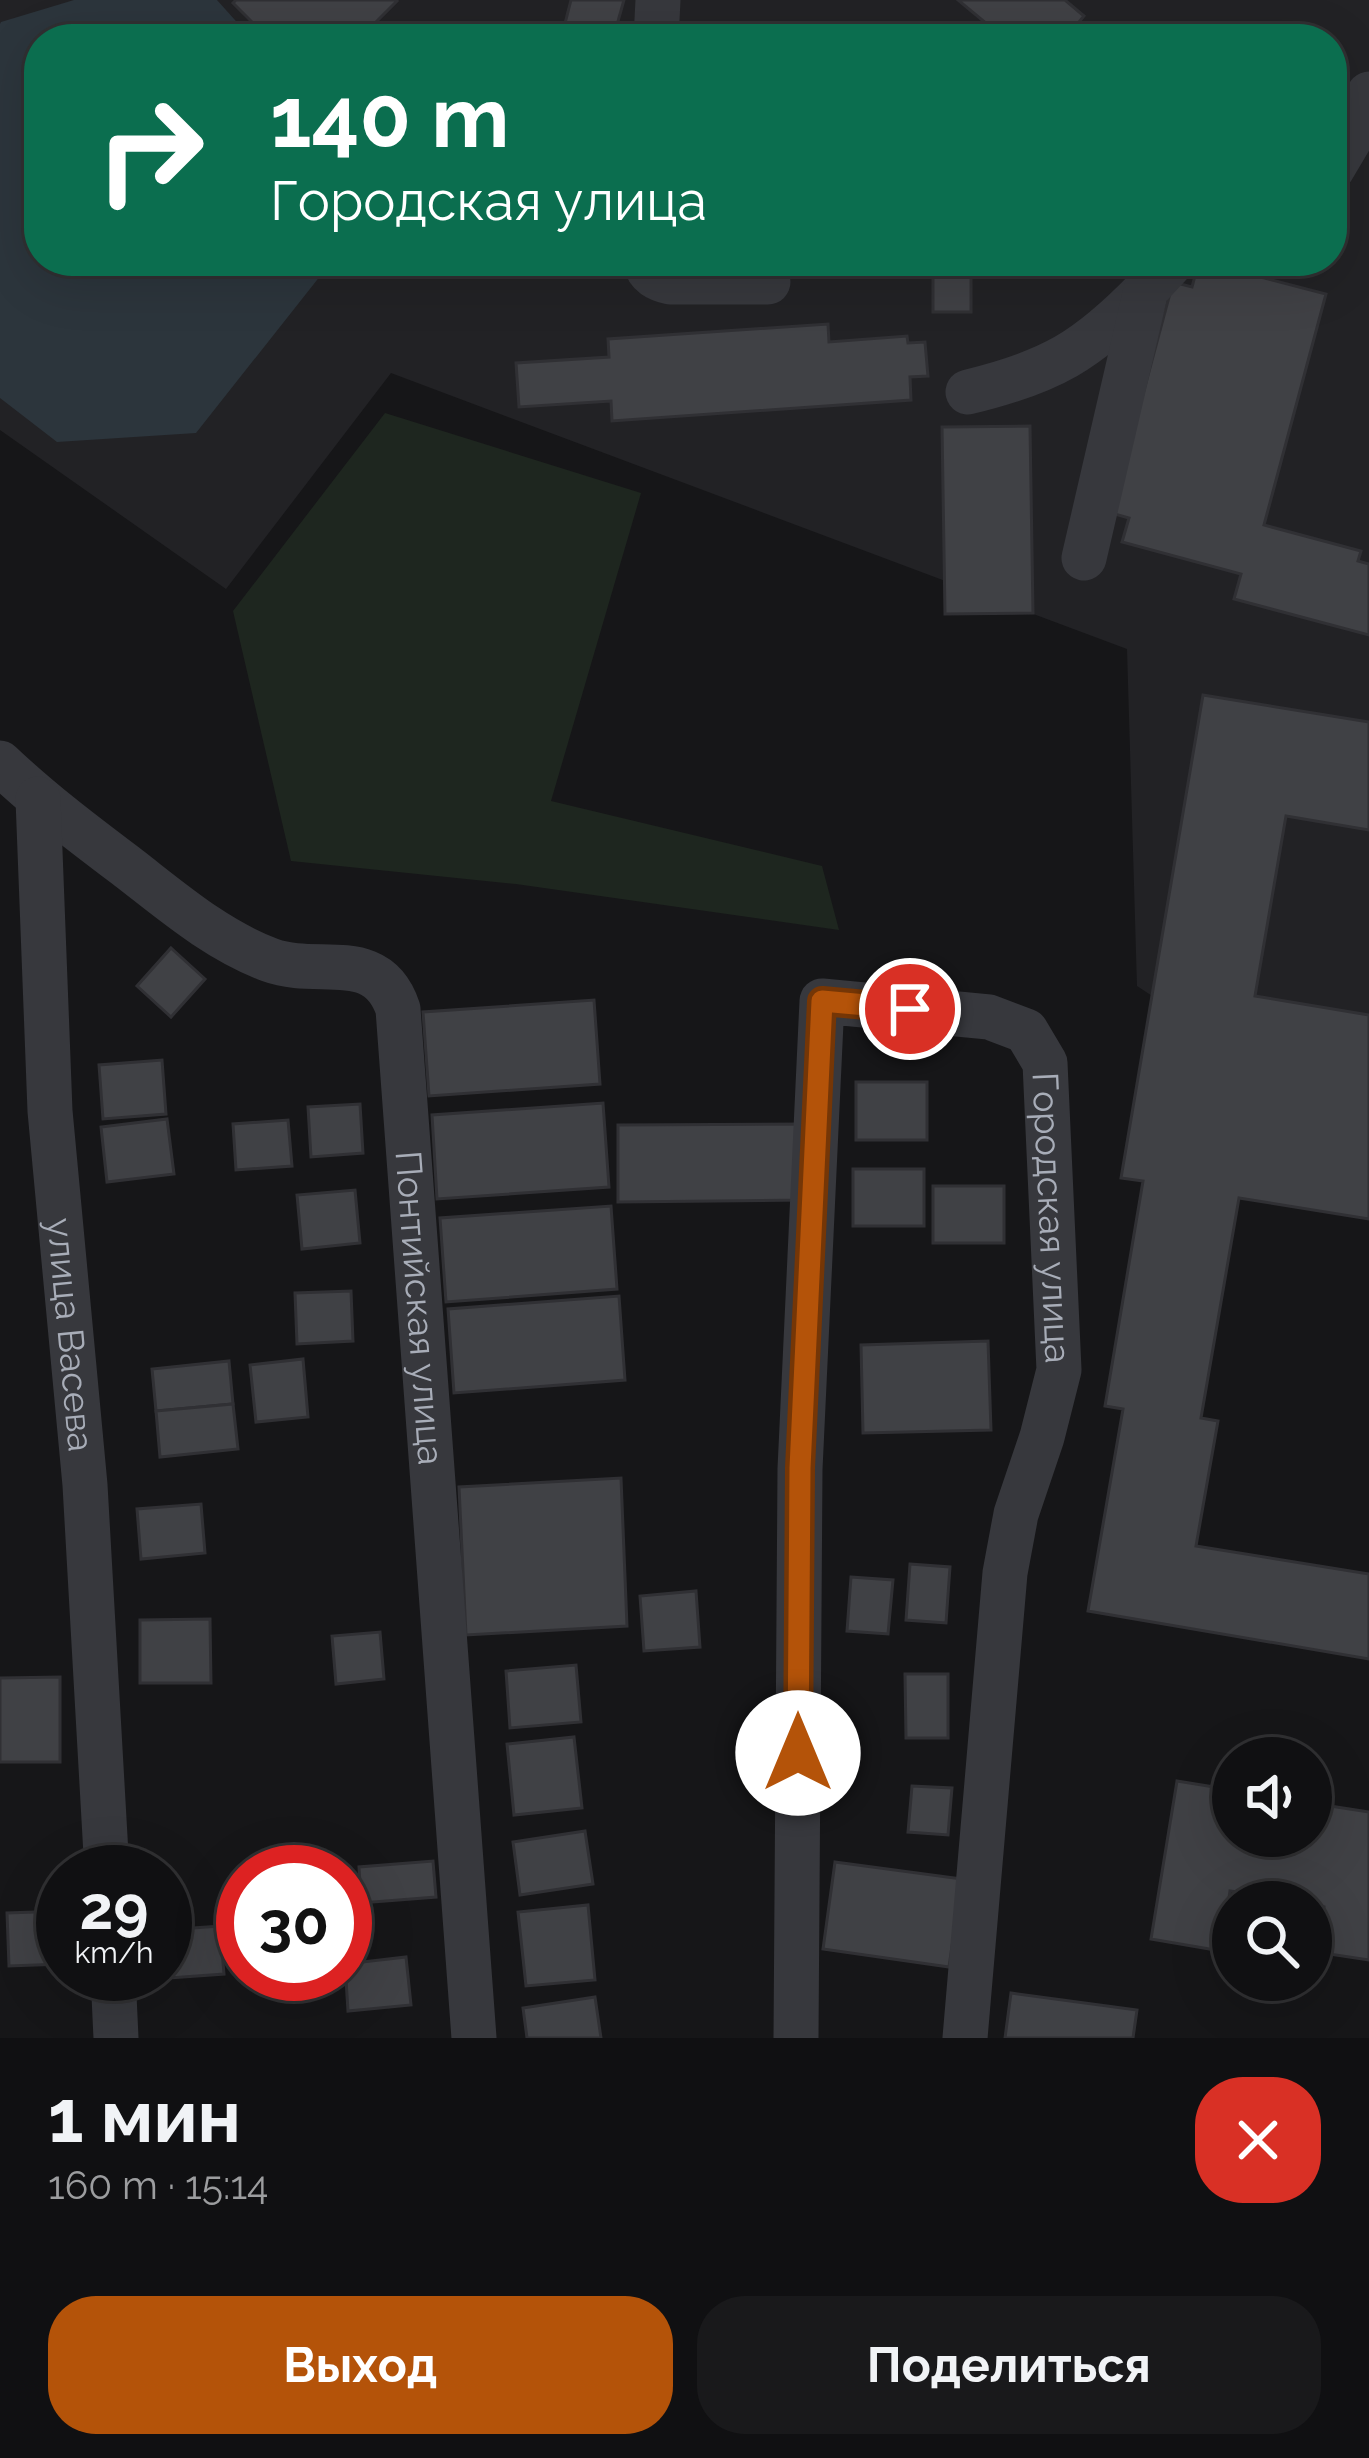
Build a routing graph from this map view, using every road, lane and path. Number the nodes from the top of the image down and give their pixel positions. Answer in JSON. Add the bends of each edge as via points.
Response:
{"nodes":[{"id":1,"x":1369,"y":94,"type":"edge"},
{"id":2,"x":1347,"y":145,"type":"edge"},
{"id":3,"x":654,"y":276,"type":"edge"},
{"id":4,"x":1159,"y":276,"type":"edge"},
{"id":5,"x":1160,"y":276,"type":"edge"},
{"id":6,"x":768,"y":281,"type":"dead end"},
{"id":7,"x":968,"y":392,"type":"dead end"},
{"id":8,"x":1084,"y":558,"type":"dead end"},
{"id":9,"x":0,"y":763,"type":"edge"},
{"id":10,"x":38,"y":800,"type":"junction"},
{"id":11,"x":105,"y":1845,"type":"edge"},
{"id":12,"x":114,"y":2001,"type":"edge"},
{"id":13,"x":116,"y":2038,"type":"edge"},
{"id":14,"x":474,"y":2038,"type":"edge"},
{"id":15,"x":796,"y":2038,"type":"edge"},
{"id":16,"x":965,"y":2038,"type":"edge"}],
"edges":[{"from":1,"to":2,"type":"street"},
{"from":3,"to":6,"type":"street"},
{"from":4,"to":7,"type":"street","via":[[1110,328],[1067,358]]},
{"from":5,"to":8,"type":"street"},
{"from":9,"to":10,"type":"street"},
{"from":10,"to":11,"type":"street","name":"улица Васева","via":[[50,1111],[85,1485]]},
{"from":10,"to":14,"type":"street","name":"Понтийская улица","via":[[244,950],[283,964],[359,970],[392,990]]},
{"from":12,"to":13,"type":"street"},
{"from":15,"to":16,"type":"street","name":"Городская улица","via":[[800,1468],[822,1001],[989,1017],[1026,1031],[1045,1063],[1059,1370],[1005,1574]]}]}
